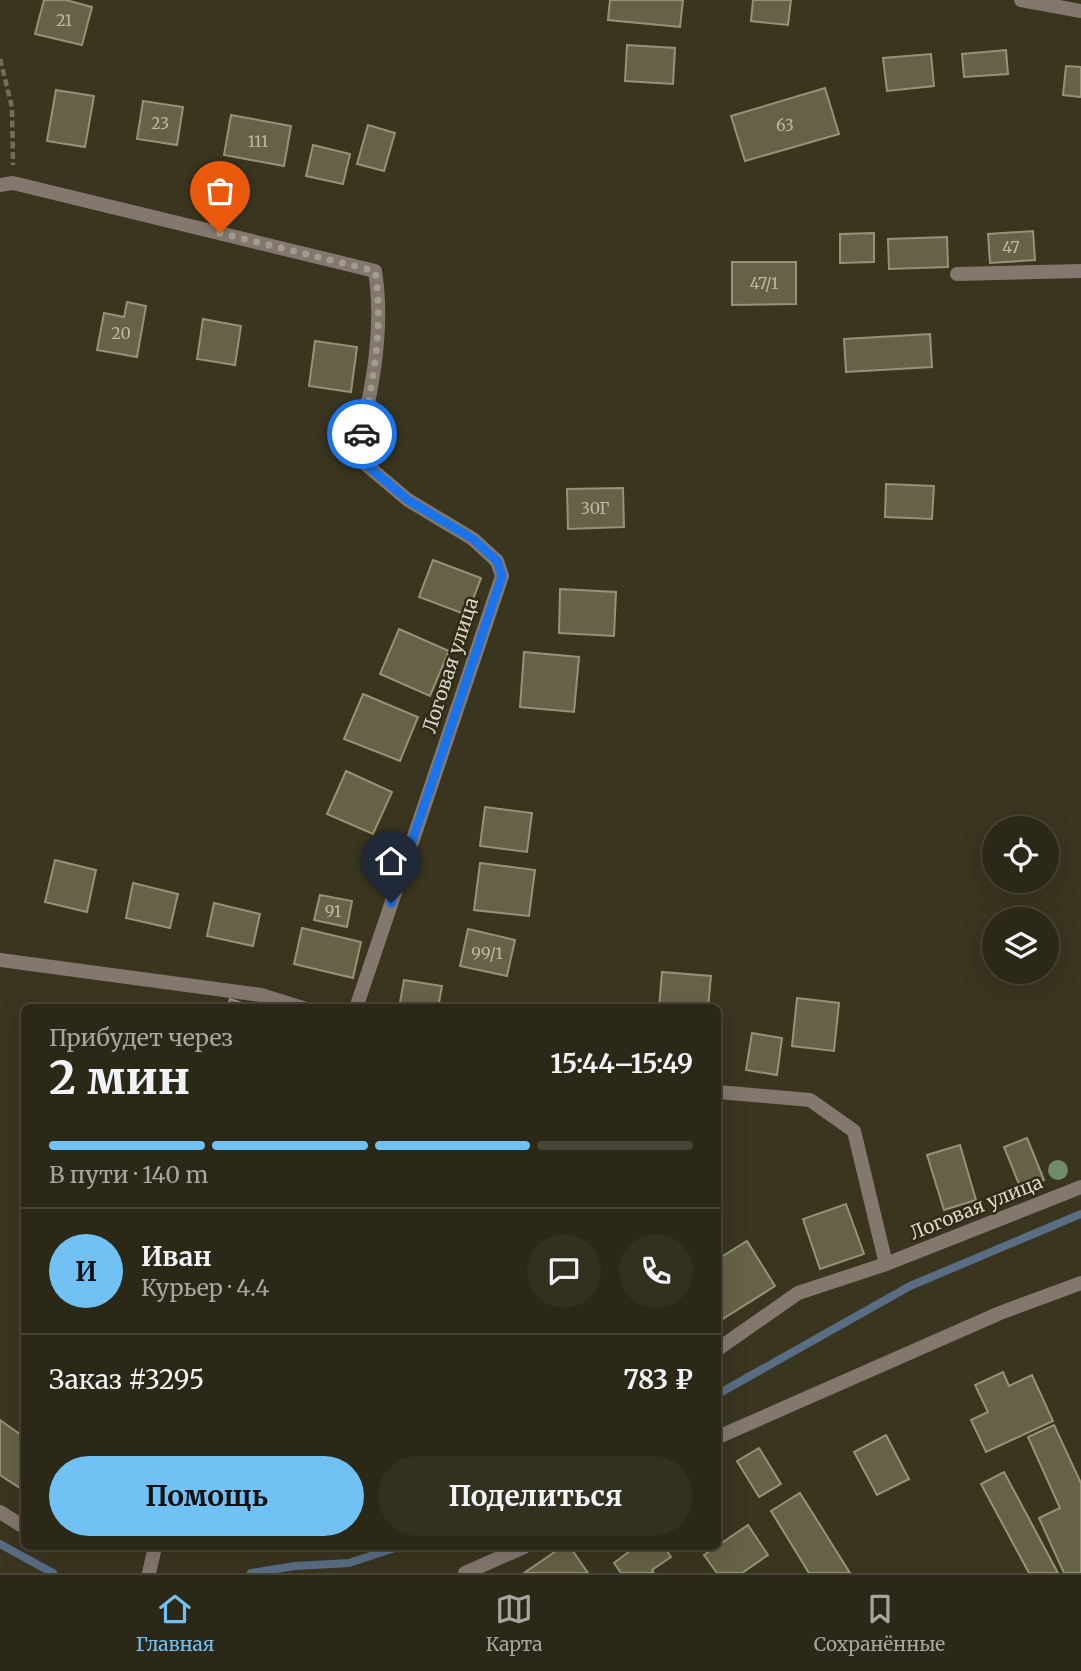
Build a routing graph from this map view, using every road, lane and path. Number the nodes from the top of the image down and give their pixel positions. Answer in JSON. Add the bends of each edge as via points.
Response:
{"nodes":[{"id":1,"x":1021,"y":0,"type":"edge"},
{"id":2,"x":1081,"y":11,"type":"edge"},
{"id":3,"x":0,"y":59,"type":"edge"},
{"id":4,"x":6,"y":184,"type":"edge"},
{"id":5,"x":1081,"y":271,"type":"edge"},
{"id":6,"x":957,"y":274,"type":"dead end"},
{"id":7,"x":0,"y":960,"type":"edge"},
{"id":8,"x":290,"y":1004,"type":"edge"},
{"id":9,"x":357,"y":1004,"type":"edge"},
{"id":10,"x":721,"y":1092,"type":"edge"},
{"id":11,"x":1081,"y":1187,"type":"edge"},
{"id":12,"x":886,"y":1264,"type":"junction"},
{"id":13,"x":1081,"y":1283,"type":"edge"},
{"id":14,"x":721,"y":1347,"type":"edge"},
{"id":15,"x":721,"y":1436,"type":"edge"},
{"id":16,"x":0,"y":1512,"type":"edge"},
{"id":17,"x":21,"y":1525,"type":"edge"},
{"id":18,"x":154,"y":1550,"type":"edge"},
{"id":19,"x":517,"y":1550,"type":"edge"},
{"id":20,"x":149,"y":1573,"type":"edge"},
{"id":21,"x":465,"y":1573,"type":"edge"}],
"edges":[{"from":1,"to":2,"type":"street"},
{"from":3,"to":4,"type":"path","via":[[12,107]]},
{"from":4,"to":9,"type":"street","name":"Логовая улица","via":[[375,271],[379,294],[373,383],[357,457],[408,500],[473,539],[497,561],[502,576]]},
{"from":5,"to":6,"type":"street"},
{"from":7,"to":8,"type":"street","via":[[261,995]]},
{"from":10,"to":12,"type":"street","via":[[810,1100],[854,1131]]},
{"from":11,"to":12,"type":"street","name":"Логовая улица"},
{"from":12,"to":14,"type":"street","name":"Логовая улица","via":[[798,1293]]},
{"from":13,"to":15,"type":"street","via":[[1000,1313]]},
{"from":16,"to":17,"type":"street"},
{"from":18,"to":20,"type":"street"},
{"from":19,"to":21,"type":"street"}]}
